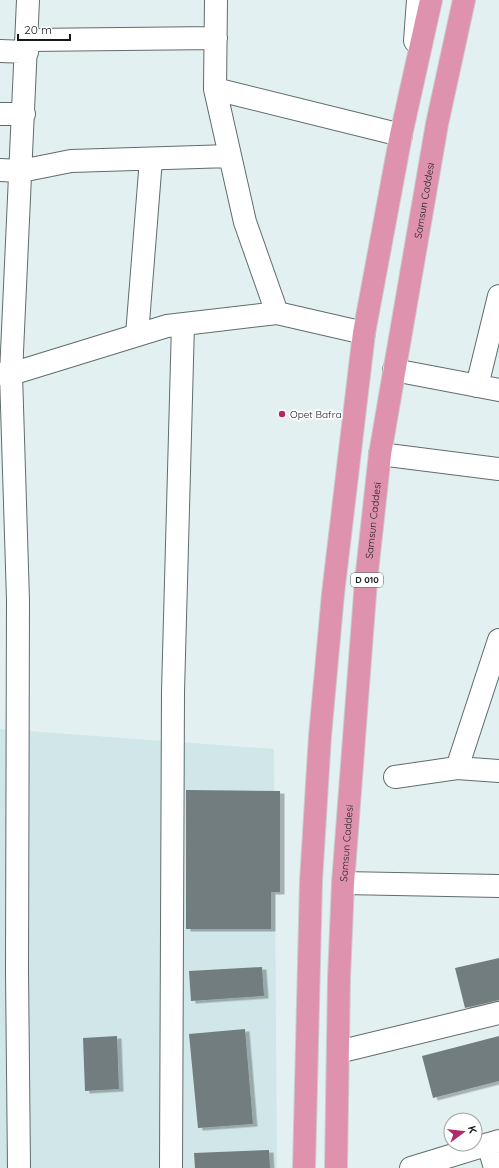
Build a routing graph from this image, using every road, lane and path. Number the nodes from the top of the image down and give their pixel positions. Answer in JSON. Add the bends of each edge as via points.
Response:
{"nodes":[{"id":1,"x":28,"y":0,"type":"edge"},
{"id":2,"x":216,"y":0,"type":"edge"},
{"id":3,"x":418,"y":0,"type":"edge"},
{"id":4,"x":431,"y":0,"type":"edge"},
{"id":5,"x":464,"y":0,"type":"edge"},
{"id":6,"x":469,"y":0,"type":"edge"},
{"id":7,"x":216,"y":38,"type":"junction"},
{"id":8,"x":455,"y":41,"type":"junction"},
{"id":9,"x":27,"y":46,"type":"junction"},
{"id":10,"x":0,"y":51,"type":"edge"},
{"id":11,"x":215,"y":89,"type":"junction"},
{"id":12,"x":411,"y":89,"type":"junction"},
{"id":13,"x":0,"y":114,"type":"edge"},
{"id":14,"x":24,"y":114,"type":"junction"},
{"id":15,"x":401,"y":135,"type":"junction"},
{"id":16,"x":230,"y":156,"type":"junction"},
{"id":17,"x":151,"y":159,"type":"junction"},
{"id":18,"x":0,"y":170,"type":"edge"},
{"id":19,"x":21,"y":171,"type":"junction"},
{"id":20,"x":8,"y":265,"type":"edge"},
{"id":21,"x":499,"y":296,"type":"edge"},
{"id":22,"x":277,"y":312,"type":"junction"},
{"id":23,"x":183,"y":324,"type":"junction"},
{"id":24,"x":364,"y":334,"type":"junction"},
{"id":25,"x":137,"y":335,"type":"junction"},
{"id":26,"x":394,"y":370,"type":"junction"},
{"id":27,"x":6,"y":374,"type":"edge"},
{"id":28,"x":477,"y":386,"type":"junction"},
{"id":29,"x":499,"y":390,"type":"edge"},
{"id":30,"x":380,"y":454,"type":"junction"},
{"id":31,"x":499,"y":469,"type":"edge"},
{"id":32,"x":499,"y":640,"type":"edge"},
{"id":33,"x":457,"y":768,"type":"junction"},
{"id":34,"x":499,"y":771,"type":"edge"},
{"id":35,"x":395,"y":777,"type":"dead end"},
{"id":36,"x":343,"y":883,"type":"junction"},
{"id":37,"x":499,"y":886,"type":"edge"},
{"id":38,"x":499,"y":1013,"type":"edge"},
{"id":39,"x":338,"y":1052,"type":"junction"},
{"id":40,"x":494,"y":1142,"type":"edge"},
{"id":41,"x":416,"y":1167,"type":"edge"},
{"id":42,"x":19,"y":1168,"type":"edge"},
{"id":43,"x":171,"y":1168,"type":"edge"},
{"id":44,"x":304,"y":1168,"type":"edge"},
{"id":45,"x":336,"y":1168,"type":"edge"},
{"id":46,"x":495,"y":1168,"type":"edge"}],
"edges":[{"from":1,"to":9,"type":"street"},
{"from":2,"to":7,"type":"street"},
{"from":3,"to":12,"type":"street"},
{"from":4,"to":12,"type":"highway"},
{"from":5,"to":8,"type":"highway","name":"Samsun Caddesi","number":"D 010"},
{"from":6,"to":8,"type":"street"},
{"from":7,"to":9,"type":"street"},
{"from":7,"to":11,"type":"street"},
{"from":8,"to":26,"type":"highway","name":"Samsun Caddesi","number":"D 010","via":[[437,124]]},
{"from":9,"to":10,"type":"street"},
{"from":9,"to":14,"type":"street"},
{"from":11,"to":15,"type":"street"},
{"from":11,"to":16,"type":"street"},
{"from":12,"to":15,"type":"highway"},
{"from":13,"to":14,"type":"street"},
{"from":14,"to":19,"type":"street"},
{"from":15,"to":24,"type":"highway"},
{"from":16,"to":17,"type":"street"},
{"from":16,"to":22,"type":"street","via":[[245,222]]},
{"from":17,"to":19,"type":"street","via":[[71,161]]},
{"from":17,"to":25,"type":"street"},
{"from":18,"to":19,"type":"street"},
{"from":19,"to":20,"type":"street"},
{"from":20,"to":27,"type":"street"},
{"from":21,"to":28,"type":"street"},
{"from":22,"to":23,"type":"street"},
{"from":22,"to":24,"type":"street"},
{"from":23,"to":25,"type":"street"},
{"from":23,"to":43,"type":"street","via":[[173,692]]},
{"from":24,"to":44,"type":"highway","via":[[333,594],[320,736],[311,881]]},
{"from":25,"to":27,"type":"street"},
{"from":26,"to":28,"type":"street"},
{"from":26,"to":30,"type":"highway","name":"Samsun Caddesi","number":"D 010"},
{"from":27,"to":42,"type":"street","via":[[18,600]]},
{"from":28,"to":29,"type":"street"},
{"from":30,"to":31,"type":"street"},
{"from":30,"to":36,"type":"highway","name":"Samsun Caddesi","number":"D 010","via":[[366,581]]},
{"from":32,"to":33,"type":"street"},
{"from":33,"to":34,"type":"street"},
{"from":33,"to":35,"type":"street"},
{"from":36,"to":37,"type":"street"},
{"from":36,"to":39,"type":"highway","name":"Samsun Caddesi","number":"D 010"},
{"from":38,"to":39,"type":"street"},
{"from":39,"to":45,"type":"highway","name":"Samsun Caddesi","number":"D 010"},
{"from":40,"to":41,"type":"street"},
{"from":40,"to":46,"type":"street"}]}
